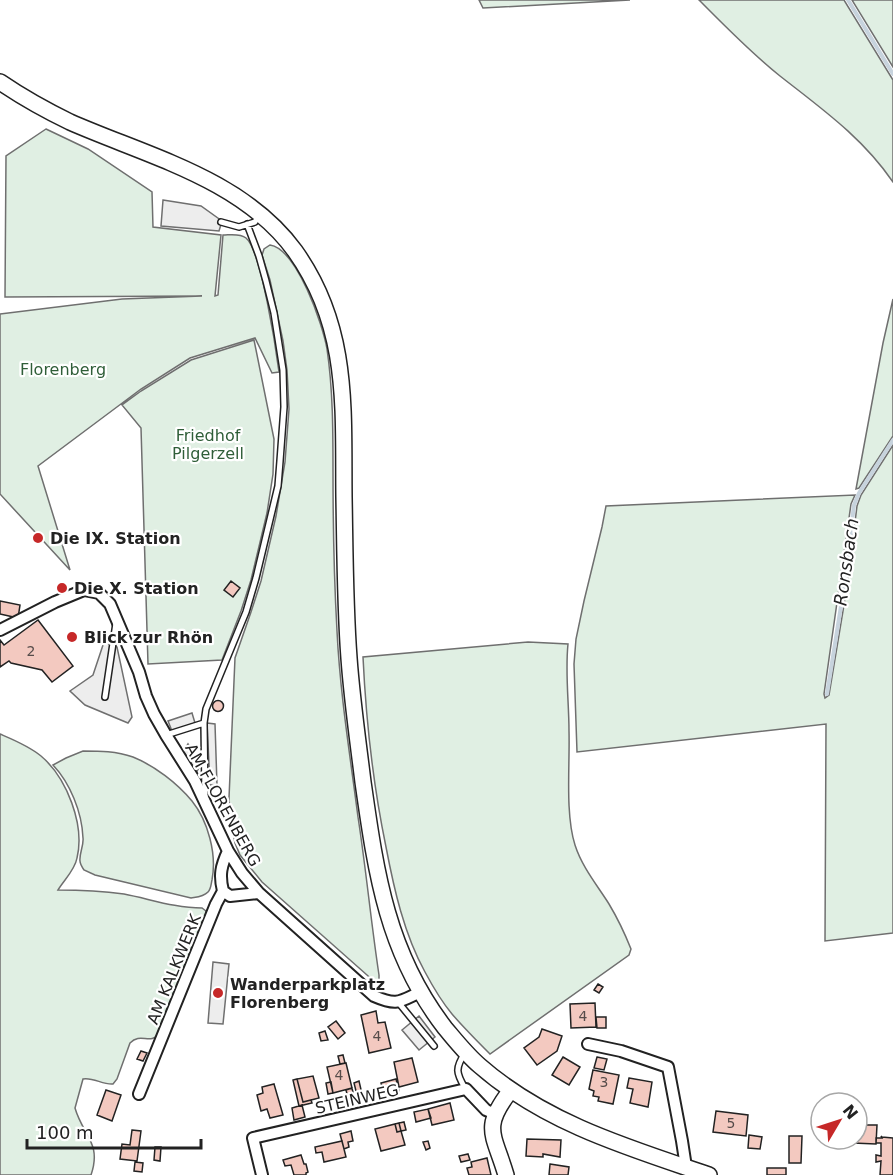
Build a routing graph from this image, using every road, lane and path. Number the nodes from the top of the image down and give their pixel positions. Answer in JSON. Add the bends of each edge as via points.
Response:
{"nodes":[{"id":1,"x":0,"y":82,"type":"edge"},
{"id":2,"x":259,"y":214,"type":"junction"},
{"id":3,"x":221,"y":222,"type":"dead end"},
{"id":4,"x":247,"y":224,"type":"junction"},
{"id":5,"x":116,"y":618,"type":"junction"},
{"id":6,"x":1,"y":629,"type":"edge"},
{"id":7,"x":105,"y":697,"type":"dead end"},
{"id":8,"x":204,"y":723,"type":"junction"},
{"id":9,"x":166,"y":735,"type":"junction"},
{"id":10,"x":205,"y":800,"type":"junction"},
{"id":11,"x":228,"y":851,"type":"junction"},
{"id":12,"x":223,"y":891,"type":"junction"},
{"id":13,"x":259,"y":893,"type":"junction"},
{"id":14,"x":420,"y":992,"type":"junction"},
{"id":15,"x":398,"y":1002,"type":"junction"},
{"id":16,"x":588,"y":1044,"type":"dead end"},
{"id":17,"x":434,"y":1046,"type":"dead end"},
{"id":18,"x":466,"y":1052,"type":"junction"},
{"id":19,"x":466,"y":1089,"type":"junction"},
{"id":20,"x":511,"y":1090,"type":"junction"},
{"id":21,"x":139,"y":1094,"type":"dead end"},
{"id":22,"x":495,"y":1114,"type":"junction"},
{"id":23,"x":691,"y":1171,"type":"edge"},
{"id":24,"x":262,"y":1175,"type":"edge"},
{"id":25,"x":506,"y":1175,"type":"edge"},
{"id":26,"x":709,"y":1175,"type":"edge"}],
"edges":[{"from":1,"to":2,"type":"street","via":[[67,120],[204,179]]},
{"from":2,"to":4,"type":"lane","via":[[255,222]]},
{"from":2,"to":14,"type":"street","via":[[281,234],[302,262],[324,302],[334,337],[343,407],[347,632],[357,733],[381,889],[402,956]]},
{"from":3,"to":4,"type":"lane","via":[[239,227]]},
{"from":4,"to":8,"type":"lane","via":[[274,313],[283,370],[278,486],[246,612],[206,709]]},
{"from":5,"to":6,"type":"street","name":"AM FLORENBERG","via":[[99,593],[84,590]]},
{"from":5,"to":7,"type":"lane"},
{"from":5,"to":9,"type":"street","name":"AM FLORENBERG","via":[[146,696]]},
{"from":8,"to":9,"type":"lane"},
{"from":8,"to":10,"type":"lane"},
{"from":9,"to":10,"type":"street","name":"AM FLORENBERG"},
{"from":10,"to":11,"type":"street","name":"AM FLORENBERG"},
{"from":11,"to":12,"type":"street","via":[[220,877]]},
{"from":11,"to":13,"type":"street","name":"AM FLORENBERG"},
{"from":12,"to":13,"type":"street","via":[[230,896]]},
{"from":12,"to":21,"type":"street","name":"AM KALKWERK"},
{"from":13,"to":15,"type":"street","name":"AM FLORENBERG","via":[[374,996]]},
{"from":14,"to":15,"type":"street"},
{"from":14,"to":18,"type":"street"},
{"from":15,"to":17,"type":"lane"},
{"from":16,"to":23,"type":"street","via":[[668,1067]]},
{"from":18,"to":19,"type":"lane","via":[[457,1069]]},
{"from":18,"to":20,"type":"street"},
{"from":19,"to":22,"type":"street"},
{"from":19,"to":24,"type":"street","name":"STEINWEG","via":[[253,1138]]},
{"from":20,"to":22,"type":"street"},
{"from":20,"to":23,"type":"street","via":[[572,1125]]},
{"from":22,"to":25,"type":"street","via":[[492,1129]]},
{"from":23,"to":26,"type":"street"}]}
